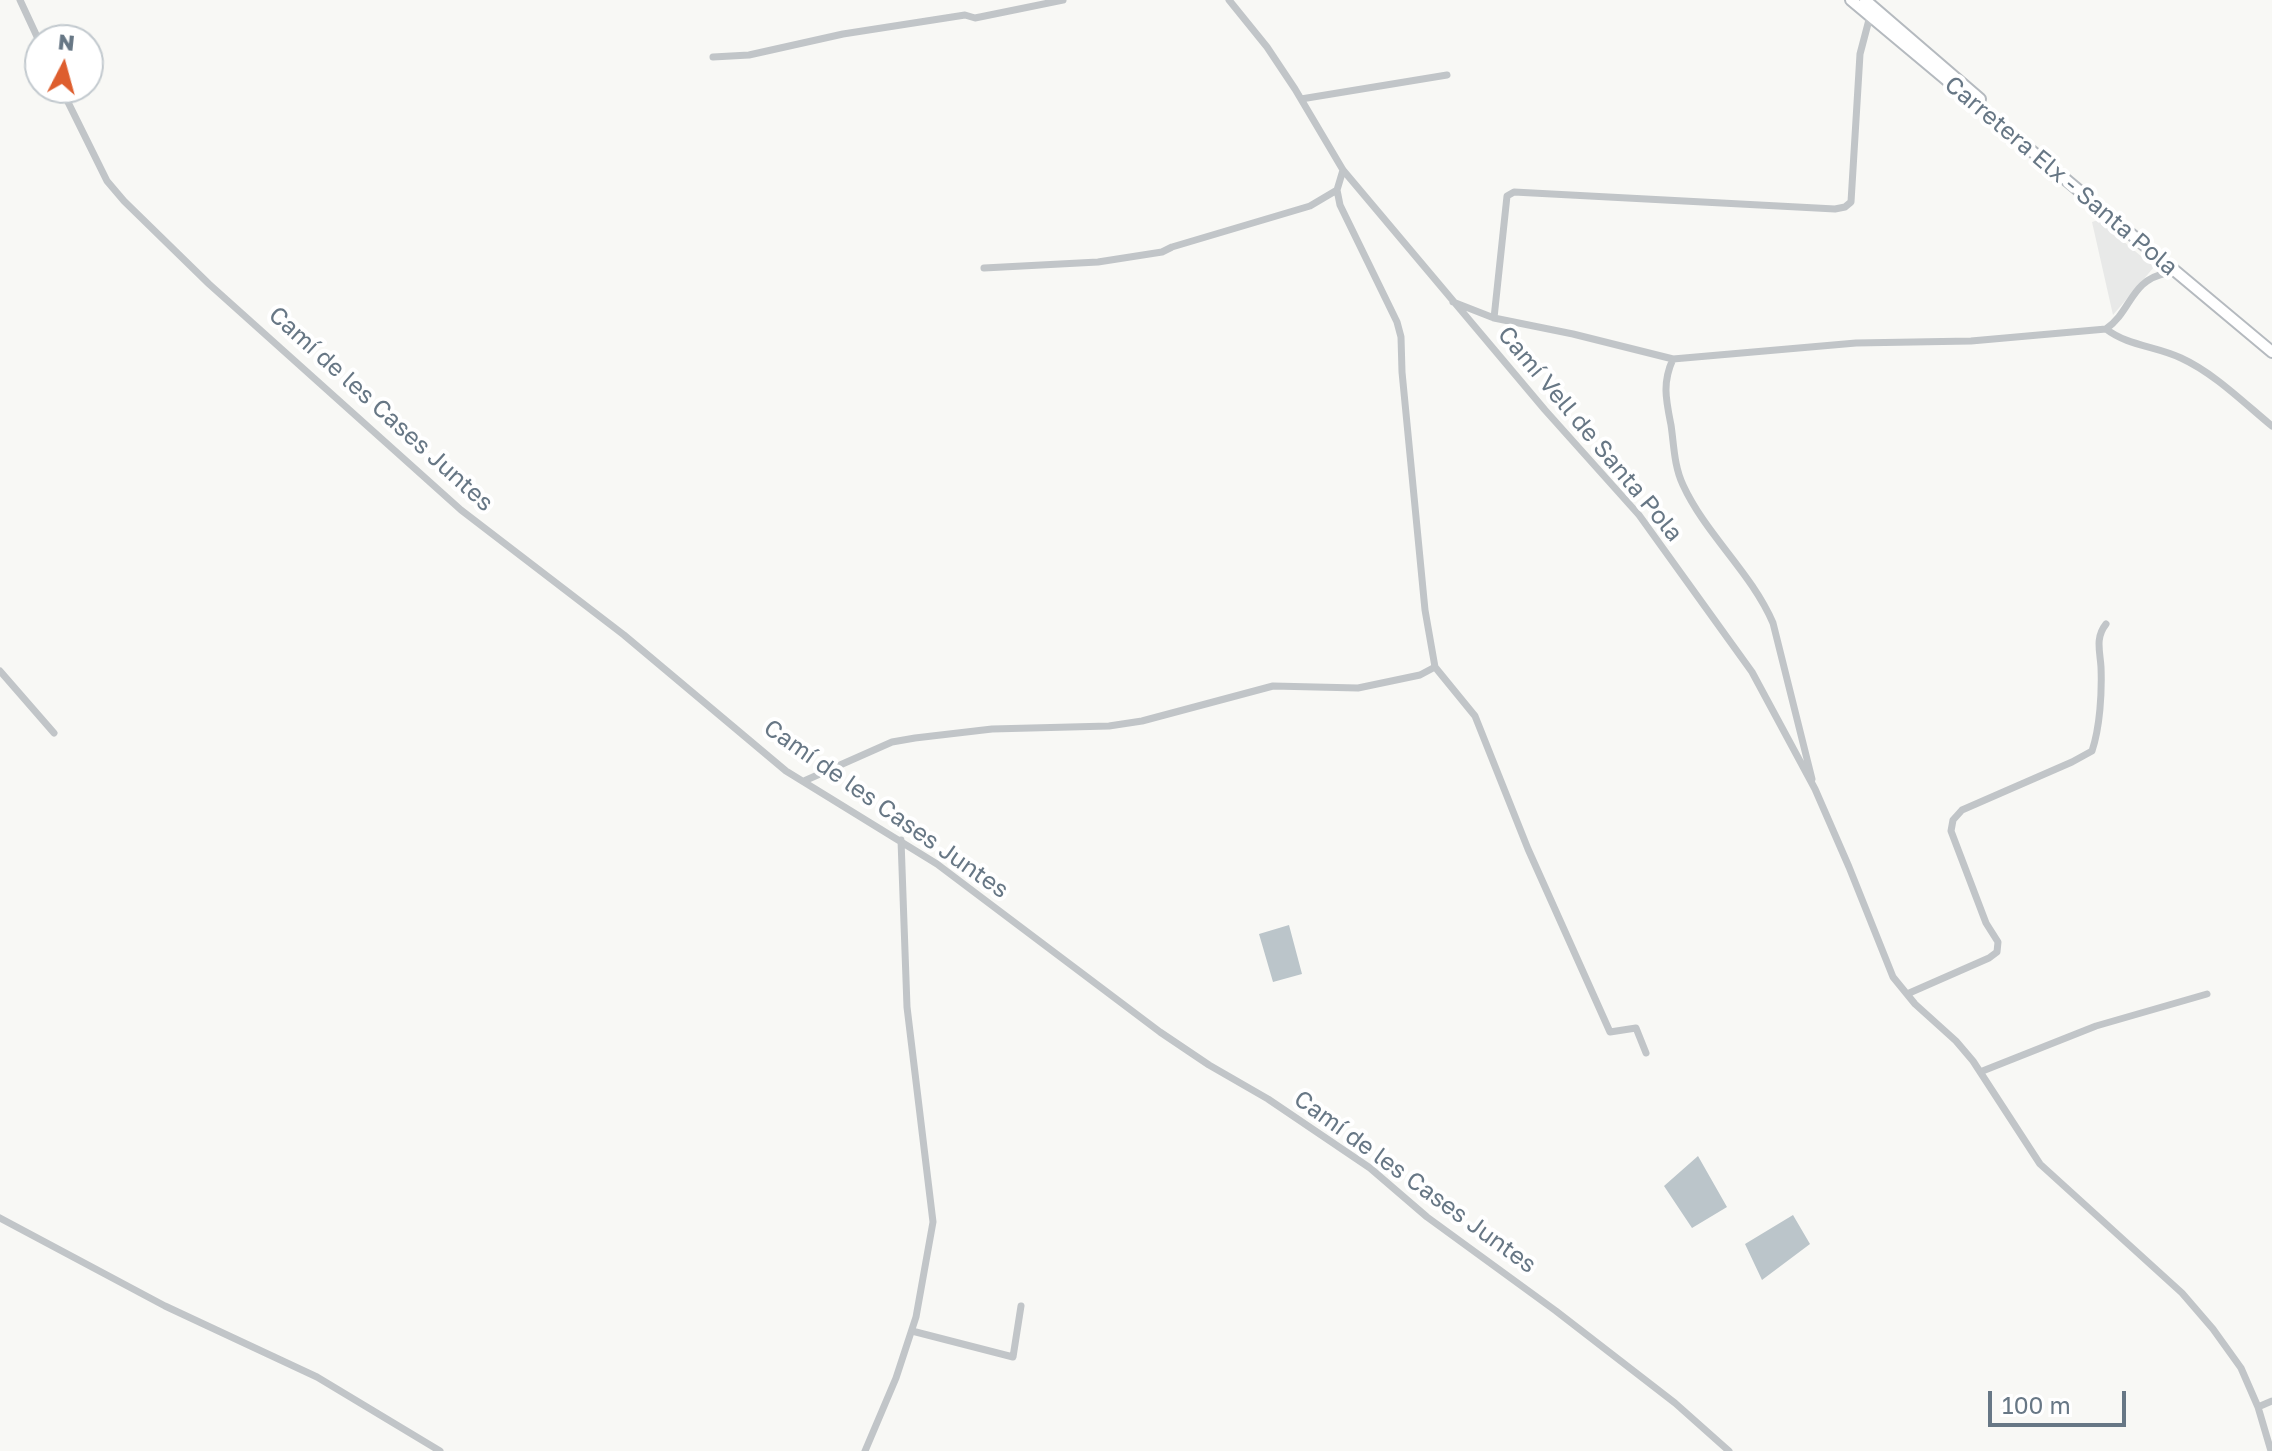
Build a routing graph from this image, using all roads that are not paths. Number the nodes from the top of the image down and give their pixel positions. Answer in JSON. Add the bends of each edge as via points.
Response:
{"nodes":[{"id":1,"x":20,"y":0,"type":"edge"},
{"id":2,"x":1063,"y":0,"type":"edge"},
{"id":3,"x":1229,"y":0,"type":"edge"},
{"id":4,"x":1851,"y":0,"type":"edge"},
{"id":5,"x":1865,"y":0,"type":"edge"},
{"id":6,"x":1870,"y":16,"type":"junction"},
{"id":7,"x":31,"y":24,"type":"edge"},
{"id":8,"x":713,"y":57,"type":"dead end"},
{"id":9,"x":1447,"y":75,"type":"dead end"},
{"id":10,"x":1301,"y":99,"type":"junction"},
{"id":11,"x":69,"y":104,"type":"edge"},
{"id":12,"x":1343,"y":170,"type":"junction"},
{"id":13,"x":1337,"y":190,"type":"junction"},
{"id":14,"x":984,"y":268,"type":"dead end"},
{"id":15,"x":2167,"y":273,"type":"dead end"},
{"id":16,"x":1451,"y":301,"type":"junction"},
{"id":17,"x":1494,"y":318,"type":"junction"},
{"id":18,"x":2106,"y":329,"type":"junction"},
{"id":19,"x":2272,"y":345,"type":"edge"},
{"id":20,"x":2272,"y":352,"type":"edge"},
{"id":21,"x":1673,"y":359,"type":"junction"},
{"id":22,"x":2272,"y":426,"type":"edge"},
{"id":23,"x":2106,"y":624,"type":"dead end"},
{"id":24,"x":1435,"y":667,"type":"junction"},
{"id":25,"x":0,"y":671,"type":"edge"},
{"id":26,"x":54,"y":733,"type":"dead end"},
{"id":27,"x":804,"y":781,"type":"junction"},
{"id":28,"x":1815,"y":789,"type":"junction"},
{"id":29,"x":901,"y":840,"type":"junction"},
{"id":30,"x":1907,"y":994,"type":"junction"},
{"id":31,"x":2207,"y":994,"type":"dead end"},
{"id":32,"x":1646,"y":1053,"type":"dead end"},
{"id":33,"x":1980,"y":1072,"type":"junction"},
{"id":34,"x":0,"y":1218,"type":"edge"},
{"id":35,"x":1021,"y":1306,"type":"dead end"},
{"id":36,"x":912,"y":1331,"type":"junction"},
{"id":37,"x":2272,"y":1401,"type":"edge"},
{"id":38,"x":2258,"y":1407,"type":"junction"},
{"id":39,"x":440,"y":1451,"type":"edge"},
{"id":40,"x":865,"y":1451,"type":"edge"},
{"id":41,"x":1729,"y":1451,"type":"edge"},
{"id":42,"x":2271,"y":1451,"type":"edge"}],
"edges":[{"from":1,"to":7,"type":"street"},
{"from":2,"to":8,"type":"street"},
{"from":3,"to":10,"type":"street","name":"Camí Vell de Santa Pola"},
{"from":4,"to":6,"type":"main road","name":"Carretera Elx - Santa Pola"},
{"from":5,"to":19,"type":"main road","name":"Carretera Elx - Santa Pola"},
{"from":6,"to":17,"type":"street","via":[[1860,54],[1851,202],[1845,207],[1514,192],[1507,196]]},
{"from":6,"to":20,"type":"main road","name":"Carretera Elx - Santa Pola"},
{"from":9,"to":10,"type":"street"},
{"from":10,"to":12,"type":"street","name":"Camí Vell de Santa Pola"},
{"from":11,"to":27,"type":"street","name":"Camí de les Cases Juntes","via":[[107,181],[209,284],[461,510]]},
{"from":12,"to":13,"type":"street"},
{"from":12,"to":16,"type":"street","name":"Camí Vell de Santa Pola"},
{"from":13,"to":14,"type":"street","via":[[1310,206],[1162,252],[1098,262]]},
{"from":13,"to":24,"type":"street","via":[[1401,337],[1425,610]]},
{"from":15,"to":18,"type":"street","via":[[2152,275],[2142,284]]},
{"from":16,"to":17,"type":"street"},
{"from":16,"to":28,"type":"street","name":"Camí Vell de Santa Pola","via":[[1639,515],[1752,672]]},
{"from":17,"to":21,"type":"street"},
{"from":18,"to":21,"type":"street"},
{"from":18,"to":22,"type":"street","via":[[2120,340],[2185,359]]},
{"from":21,"to":28,"type":"street","via":[[1665,375],[1666,398],[1682,483],[1773,623]]},
{"from":23,"to":30,"type":"street","via":[[2098,645],[2100,687],[2092,751],[1962,810],[1953,820],[1951,831],[1998,942],[1997,952]]},
{"from":24,"to":27,"type":"street","via":[[1358,688],[1273,686],[1109,726],[992,729],[892,742]]},
{"from":24,"to":32,"type":"street","via":[[1475,716],[1610,1032],[1636,1028]]},
{"from":25,"to":26,"type":"street"},
{"from":27,"to":29,"type":"street","name":"Camí de les Cases Juntes"},
{"from":28,"to":30,"type":"street","name":"Camí Vell de Santa Pola","via":[[1893,977]]},
{"from":29,"to":36,"type":"street","via":[[907,1007],[933,1222]]},
{"from":29,"to":41,"type":"street","name":"Camí de les Cases Juntes","via":[[1160,1032],[1370,1168],[1427,1217],[1675,1403]]},
{"from":30,"to":33,"type":"street","name":"Camí Vell de Santa Pola"},
{"from":31,"to":33,"type":"street","via":[[2096,1026]]},
{"from":33,"to":38,"type":"street","name":"Camí Vell de Santa Pola","via":[[2040,1164],[2182,1293],[2213,1329],[2241,1368]]},
{"from":34,"to":39,"type":"street","via":[[165,1306],[317,1377]]},
{"from":35,"to":36,"type":"street","via":[[1013,1357]]},
{"from":36,"to":40,"type":"street"},
{"from":37,"to":38,"type":"street"},
{"from":38,"to":42,"type":"street","name":"Camí Vell de Santa Pola"}]}
